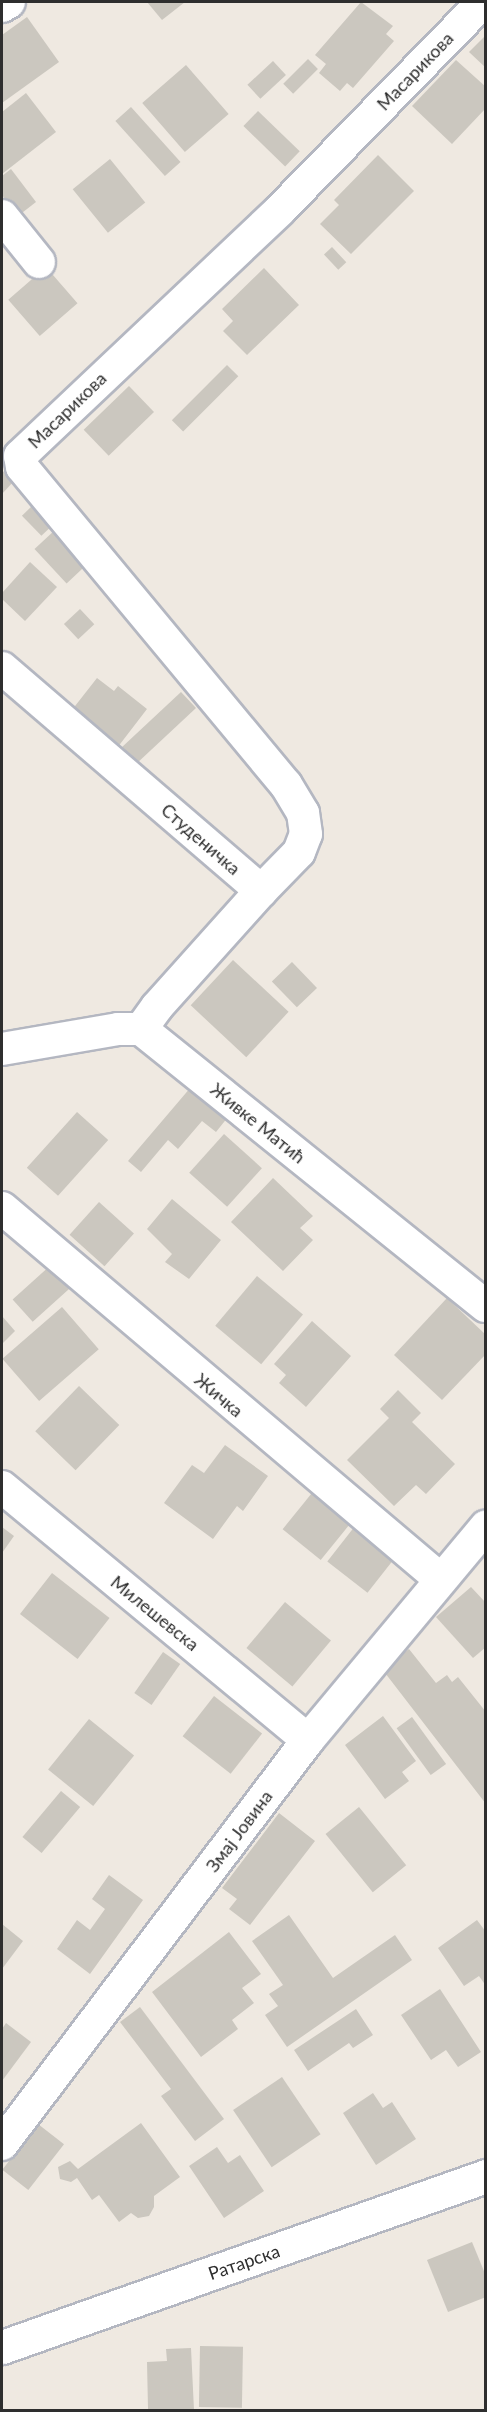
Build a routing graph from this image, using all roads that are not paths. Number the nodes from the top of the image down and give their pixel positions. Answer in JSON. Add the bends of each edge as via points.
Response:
{"nodes":[{"id":1,"x":9,"y":2,"type":"edge"},
{"id":2,"x":483,"y":2,"type":"edge"},
{"id":3,"x":2,"y":6,"type":"edge"},
{"id":4,"x":2,"y":216,"type":"edge"},
{"id":5,"x":39,"y":262,"type":"dead end"},
{"id":6,"x":2,"y":668,"type":"edge"},
{"id":7,"x":261,"y":891,"type":"junction"},
{"id":8,"x":141,"y":1029,"type":"junction"},
{"id":9,"x":2,"y":1049,"type":"edge"},
{"id":10,"x":2,"y":1208,"type":"edge"},
{"id":11,"x":486,"y":1306,"type":"edge"},
{"id":12,"x":2,"y":1487,"type":"edge"},
{"id":13,"x":486,"y":1526,"type":"edge"},
{"id":14,"x":439,"y":1578,"type":"junction"},
{"id":15,"x":309,"y":1740,"type":"junction"},
{"id":16,"x":2,"y":2144,"type":"edge"},
{"id":17,"x":486,"y":2176,"type":"edge"},
{"id":18,"x":2,"y":2347,"type":"edge"}],
"edges":[{"from":1,"to":3,"type":"street"},
{"from":2,"to":7,"type":"street","name":"Масарикова","via":[[280,210],[20,456],[22,467],[286,785],[303,813],[306,834],[299,852]]},
{"from":4,"to":5,"type":"street"},
{"from":6,"to":7,"type":"street","name":"Студеничка"},
{"from":7,"to":8,"type":"street","via":[[157,1006]]},
{"from":8,"to":9,"type":"street","via":[[107,1030]]},
{"from":8,"to":11,"type":"street","name":"Живке Матић"},
{"from":10,"to":14,"type":"street","name":"Жичка"},
{"from":12,"to":15,"type":"street","name":"Милешевска"},
{"from":13,"to":14,"type":"street","name":"Змај Јовина"},
{"from":14,"to":15,"type":"street","name":"Змај Јовина"},
{"from":15,"to":16,"type":"street","name":"Змај Јовина"},
{"from":17,"to":18,"type":"street","name":"Ратарска"}]}
